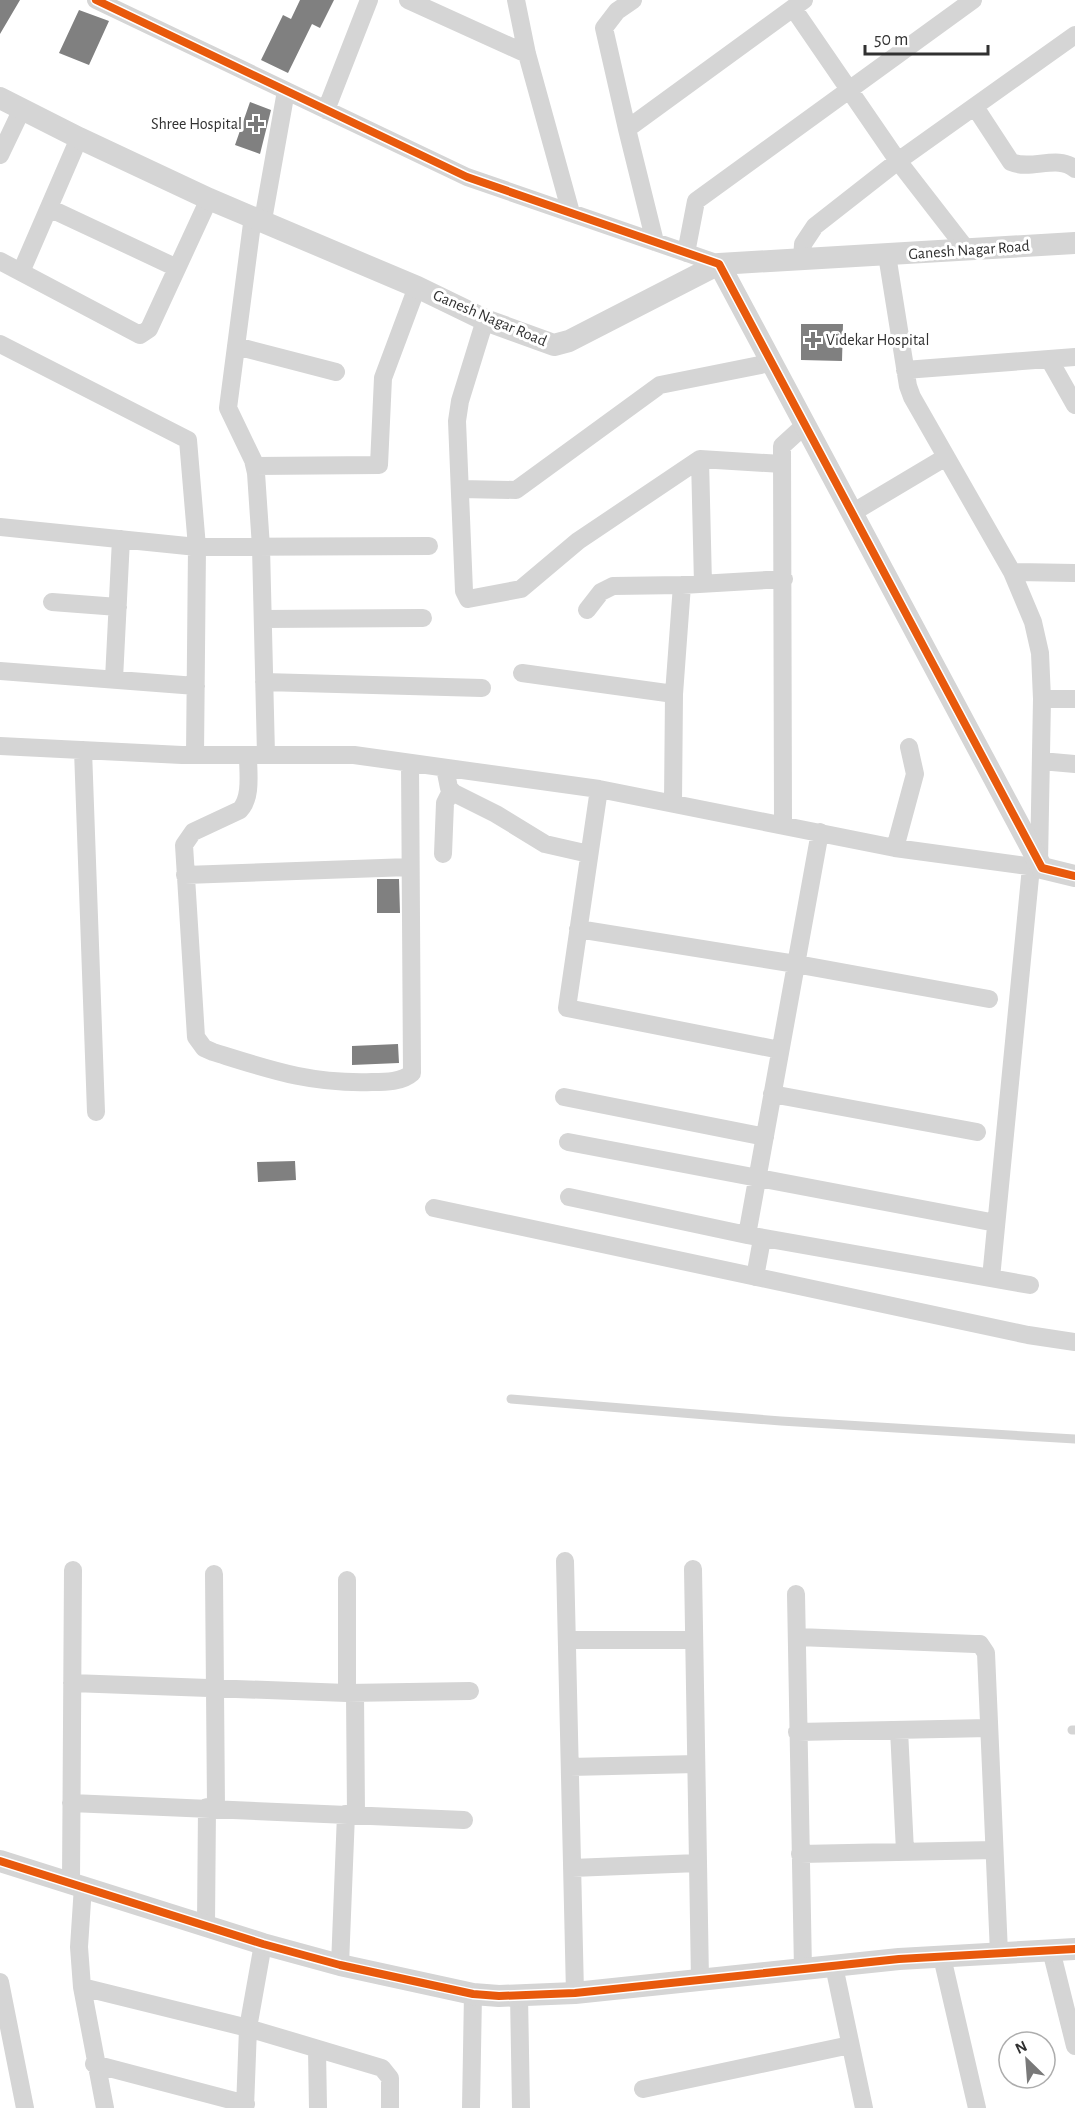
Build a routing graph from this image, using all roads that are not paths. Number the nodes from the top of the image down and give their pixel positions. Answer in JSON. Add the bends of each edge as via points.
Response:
{"nodes":[{"id":1,"x":96,"y":0,"type":"edge"},
{"id":2,"x":369,"y":0,"type":"edge"},
{"id":3,"x":408,"y":0,"type":"edge"},
{"id":4,"x":516,"y":0,"type":"edge"},
{"id":5,"x":633,"y":0,"type":"edge"},
{"id":6,"x":973,"y":0,"type":"edge"},
{"id":7,"x":798,"y":4,"type":"edge"},
{"id":8,"x":1075,"y":35,"type":"edge"},
{"id":9,"x":527,"y":54,"type":"junction"},
{"id":10,"x":850,"y":90,"type":"junction"},
{"id":11,"x":286,"y":91,"type":"junction"},
{"id":12,"x":0,"y":98,"type":"edge"},
{"id":13,"x":975,"y":107,"type":"junction"},
{"id":14,"x":22,"y":109,"type":"junction"},
{"id":15,"x":326,"y":110,"type":"junction"},
{"id":16,"x":627,"y":129,"type":"junction"},
{"id":17,"x":79,"y":138,"type":"junction"},
{"id":18,"x":0,"y":155,"type":"edge"},
{"id":19,"x":898,"y":161,"type":"junction"},
{"id":20,"x":1075,"y":169,"type":"edge"},
{"id":21,"x":209,"y":199,"type":"junction"},
{"id":22,"x":49,"y":208,"type":"junction"},
{"id":23,"x":571,"y":213,"type":"junction"},
{"id":24,"x":258,"y":218,"type":"junction"},
{"id":25,"x":655,"y":242,"type":"junction"},
{"id":26,"x":1075,"y":243,"type":"edge"},
{"id":27,"x":967,"y":250,"type":"junction"},
{"id":28,"x":686,"y":253,"type":"junction"},
{"id":29,"x":887,"y":255,"type":"junction"},
{"id":30,"x":801,"y":260,"type":"junction"},
{"id":31,"x":0,"y":261,"type":"edge"},
{"id":32,"x":719,"y":264,"type":"junction"},
{"id":33,"x":177,"y":268,"type":"junction"},
{"id":34,"x":21,"y":272,"type":"junction"},
{"id":35,"x":417,"y":287,"type":"junction"},
{"id":36,"x":485,"y":320,"type":"junction"},
{"id":37,"x":0,"y":344,"type":"edge"},
{"id":38,"x":236,"y":346,"type":"junction"},
{"id":39,"x":1075,"y":357,"type":"edge"},
{"id":40,"x":1049,"y":359,"type":"junction"},
{"id":41,"x":770,"y":363,"type":"junction"},
{"id":42,"x":905,"y":370,"type":"junction"},
{"id":43,"x":336,"y":372,"type":"dead end"},
{"id":44,"x":1075,"y":405,"type":"edge"},
{"id":45,"x":805,"y":424,"type":"junction"},
{"id":46,"x":946,"y":457,"type":"junction"},
{"id":47,"x":700,"y":459,"type":"junction"},
{"id":48,"x":782,"y":464,"type":"junction"},
{"id":49,"x":255,"y":466,"type":"junction"},
{"id":50,"x":460,"y":489,"type":"junction"},
{"id":51,"x":852,"y":513,"type":"junction"},
{"id":52,"x":0,"y":527,"type":"edge"},
{"id":53,"x":121,"y":539,"type":"junction"},
{"id":54,"x":429,"y":546,"type":"dead end"},
{"id":55,"x":197,"y":547,"type":"junction"},
{"id":56,"x":261,"y":547,"type":"junction"},
{"id":57,"x":1012,"y":572,"type":"junction"},
{"id":58,"x":1075,"y":573,"type":"edge"},
{"id":59,"x":784,"y":579,"type":"junction"},
{"id":60,"x":703,"y":584,"type":"junction"},
{"id":61,"x":682,"y":585,"type":"junction"},
{"id":62,"x":52,"y":602,"type":"dead end"},
{"id":63,"x":118,"y":607,"type":"junction"},
{"id":64,"x":587,"y":610,"type":"dead end"},
{"id":65,"x":423,"y":618,"type":"dead end"},
{"id":66,"x":263,"y":619,"type":"junction"},
{"id":67,"x":0,"y":671,"type":"edge"},
{"id":68,"x":522,"y":673,"type":"dead end"},
{"id":69,"x":114,"y":679,"type":"junction"},
{"id":70,"x":264,"y":682,"type":"junction"},
{"id":71,"x":196,"y":686,"type":"junction"},
{"id":72,"x":482,"y":688,"type":"dead end"},
{"id":73,"x":674,"y":694,"type":"junction"},
{"id":74,"x":1042,"y":699,"type":"junction"},
{"id":75,"x":1075,"y":699,"type":"edge"},
{"id":76,"x":0,"y":746,"type":"edge"},
{"id":77,"x":909,"y":747,"type":"dead end"},
{"id":78,"x":83,"y":750,"type":"junction"},
{"id":79,"x":195,"y":755,"type":"junction"},
{"id":80,"x":257,"y":755,"type":"junction"},
{"id":81,"x":1041,"y":760,"type":"junction"},
{"id":82,"x":410,"y":763,"type":"junction"},
{"id":83,"x":1075,"y":764,"type":"edge"},
{"id":84,"x":445,"y":768,"type":"junction"},
{"id":85,"x":599,"y":789,"type":"junction"},
{"id":86,"x":451,"y":791,"type":"junction"},
{"id":87,"x":673,"y":802,"type":"junction"},
{"id":88,"x":783,"y":823,"type":"junction"},
{"id":89,"x":820,"y":832,"type":"junction"},
{"id":90,"x":895,"y":848,"type":"junction"},
{"id":91,"x":443,"y":854,"type":"dead end"},
{"id":92,"x":589,"y":854,"type":"junction"},
{"id":93,"x":1037,"y":866,"type":"junction"},
{"id":94,"x":410,"y":867,"type":"junction"},
{"id":95,"x":185,"y":875,"type":"junction"},
{"id":96,"x":1075,"y":876,"type":"edge"},
{"id":97,"x":578,"y":928,"type":"junction"},
{"id":98,"x":796,"y":964,"type":"junction"},
{"id":99,"x":990,"y":999,"type":"dead end"},
{"id":100,"x":780,"y":1050,"type":"junction"},
{"id":101,"x":772,"y":1094,"type":"junction"},
{"id":102,"x":564,"y":1097,"type":"dead end"},
{"id":103,"x":96,"y":1112,"type":"dead end"},
{"id":104,"x":977,"y":1132,"type":"dead end"},
{"id":105,"x":765,"y":1137,"type":"junction"},
{"id":106,"x":568,"y":1142,"type":"dead end"},
{"id":107,"x":758,"y":1178,"type":"junction"},
{"id":108,"x":569,"y":1197,"type":"dead end"},
{"id":109,"x":434,"y":1208,"type":"dead end"},
{"id":110,"x":996,"y":1223,"type":"junction"},
{"id":111,"x":755,"y":1237,"type":"junction"},
{"id":112,"x":755,"y":1276,"type":"junction"},
{"id":113,"x":991,"y":1278,"type":"junction"},
{"id":114,"x":1030,"y":1286,"type":"dead end"},
{"id":115,"x":1075,"y":1342,"type":"edge"},
{"id":116,"x":511,"y":1399,"type":"dead end"},
{"id":117,"x":1075,"y":1439,"type":"edge"},
{"id":118,"x":565,"y":1562,"type":"dead end"},
{"id":119,"x":693,"y":1569,"type":"dead end"},
{"id":120,"x":73,"y":1570,"type":"dead end"},
{"id":121,"x":214,"y":1574,"type":"dead end"},
{"id":122,"x":347,"y":1580,"type":"dead end"},
{"id":123,"x":796,"y":1594,"type":"dead end"},
{"id":124,"x":798,"y":1637,"type":"junction"},
{"id":125,"x":567,"y":1640,"type":"junction"},
{"id":126,"x":694,"y":1640,"type":"junction"},
{"id":127,"x":72,"y":1683,"type":"junction"},
{"id":128,"x":217,"y":1686,"type":"junction"},
{"id":129,"x":470,"y":1691,"type":"dead end"},
{"id":130,"x":351,"y":1693,"type":"junction"},
{"id":131,"x":989,"y":1728,"type":"junction"},
{"id":132,"x":898,"y":1730,"type":"junction"},
{"id":133,"x":797,"y":1732,"type":"junction"},
{"id":134,"x":696,"y":1764,"type":"junction"},
{"id":135,"x":570,"y":1767,"type":"junction"},
{"id":136,"x":71,"y":1803,"type":"junction"},
{"id":137,"x":212,"y":1807,"type":"junction"},
{"id":138,"x":351,"y":1814,"type":"junction"},
{"id":139,"x":464,"y":1820,"type":"dead end"},
{"id":140,"x":994,"y":1850,"type":"junction"},
{"id":141,"x":905,"y":1851,"type":"junction"},
{"id":142,"x":800,"y":1854,"type":"junction"},
{"id":143,"x":0,"y":1861,"type":"edge"},
{"id":144,"x":698,"y":1863,"type":"junction"},
{"id":145,"x":572,"y":1868,"type":"junction"},
{"id":146,"x":77,"y":1884,"type":"junction"},
{"id":147,"x":206,"y":1924,"type":"junction"},
{"id":148,"x":263,"y":1944,"type":"junction"},
{"id":149,"x":1075,"y":1949,"type":"edge"},
{"id":150,"x":1051,"y":1950,"type":"junction"},
{"id":151,"x":999,"y":1953,"type":"junction"},
{"id":152,"x":942,"y":1957,"type":"junction"},
{"id":153,"x":340,"y":1965,"type":"junction"},
{"id":154,"x":834,"y":1966,"type":"junction"},
{"id":155,"x":803,"y":1970,"type":"junction"},
{"id":156,"x":700,"y":1980,"type":"junction"},
{"id":157,"x":0,"y":1982,"type":"edge"},
{"id":158,"x":82,"y":1987,"type":"junction"},
{"id":159,"x":575,"y":1993,"type":"junction"},
{"id":160,"x":473,"y":1994,"type":"junction"},
{"id":161,"x":519,"y":1995,"type":"junction"},
{"id":162,"x":248,"y":2028,"type":"junction"},
{"id":163,"x":850,"y":2044,"type":"junction"},
{"id":164,"x":1075,"y":2046,"type":"edge"},
{"id":165,"x":317,"y":2049,"type":"junction"},
{"id":166,"x":94,"y":2064,"type":"junction"},
{"id":167,"x":643,"y":2089,"type":"dead end"},
{"id":168,"x":245,"y":2106,"type":"edge"},
{"id":169,"x":25,"y":2108,"type":"edge"},
{"id":170,"x":105,"y":2108,"type":"edge"},
{"id":171,"x":318,"y":2108,"type":"edge"},
{"id":172,"x":390,"y":2108,"type":"edge"},
{"id":173,"x":471,"y":2108,"type":"edge"},
{"id":174,"x":521,"y":2108,"type":"edge"},
{"id":175,"x":864,"y":2108,"type":"edge"},
{"id":176,"x":977,"y":2108,"type":"edge"}],
"edges":[{"from":1,"to":11,"type":"street"},
{"from":2,"to":15,"type":"street"},
{"from":3,"to":9,"type":"street"},
{"from":4,"to":9,"type":"street"},
{"from":5,"to":16,"type":"street","via":[[617,11],[604,28]]},
{"from":6,"to":10,"type":"street"},
{"from":7,"to":10,"type":"street"},
{"from":7,"to":16,"type":"street"},
{"from":8,"to":13,"type":"street"},
{"from":9,"to":23,"type":"street"},
{"from":10,"to":19,"type":"street"},
{"from":10,"to":28,"type":"street","via":[[696,201]]},
{"from":11,"to":15,"type":"street"},
{"from":11,"to":24,"type":"street"},
{"from":12,"to":14,"type":"street","name":"Ganesh Nagar Road"},
{"from":13,"to":19,"type":"street"},
{"from":13,"to":20,"type":"street","via":[[1011,162],[1025,166],[1065,162]]},
{"from":14,"to":17,"type":"street","name":"Ganesh Nagar Road"},
{"from":14,"to":18,"type":"street"},
{"from":15,"to":23,"type":"street","via":[[467,177]]},
{"from":16,"to":25,"type":"street"},
{"from":17,"to":21,"type":"street","name":"Ganesh Nagar Road"},
{"from":17,"to":22,"type":"street"},
{"from":19,"to":27,"type":"street"},
{"from":19,"to":30,"type":"street","via":[[815,226],[803,244]]},
{"from":21,"to":24,"type":"street","name":"Ganesh Nagar Road"},
{"from":21,"to":33,"type":"street"},
{"from":22,"to":33,"type":"street"},
{"from":22,"to":34,"type":"street"},
{"from":23,"to":25,"type":"street"},
{"from":24,"to":35,"type":"street","name":"Ganesh Nagar Road"},
{"from":24,"to":38,"type":"street"},
{"from":25,"to":28,"type":"street"},
{"from":26,"to":27,"type":"street","name":"Ganesh Nagar Road"},
{"from":27,"to":29,"type":"street","name":"Ganesh Nagar Road"},
{"from":28,"to":32,"type":"street"},
{"from":29,"to":30,"type":"street","name":"Ganesh Nagar Road"},
{"from":29,"to":42,"type":"street"},
{"from":30,"to":32,"type":"street","name":"Ganesh Nagar Road"},
{"from":31,"to":34,"type":"street"},
{"from":32,"to":36,"type":"street","name":"Ganesh Nagar Road","via":[[562,344],[554,345]]},
{"from":32,"to":41,"type":"street"},
{"from":33,"to":34,"type":"street","via":[[149,329],[140,335]]},
{"from":35,"to":36,"type":"street","name":"Ganesh Nagar Road"},
{"from":35,"to":49,"type":"street","via":[[383,378],[379,465]]},
{"from":36,"to":50,"type":"street","via":[[457,421]]},
{"from":37,"to":55,"type":"street","via":[[188,440]]},
{"from":38,"to":43,"type":"street"},
{"from":38,"to":49,"type":"street","via":[[229,415]]},
{"from":39,"to":40,"type":"street"},
{"from":40,"to":42,"type":"street"},
{"from":40,"to":44,"type":"street"},
{"from":41,"to":45,"type":"street"},
{"from":41,"to":50,"type":"street","via":[[660,385],[516,490]]},
{"from":42,"to":46,"type":"street","via":[[912,397]]},
{"from":45,"to":48,"type":"street","via":[[783,442]]},
{"from":45,"to":51,"type":"street"},
{"from":46,"to":51,"type":"street"},
{"from":46,"to":57,"type":"street"},
{"from":47,"to":48,"type":"street"},
{"from":47,"to":50,"type":"street","via":[[579,541],[521,589],[471,600],[464,591]]},
{"from":47,"to":60,"type":"street"},
{"from":48,"to":59,"type":"street"},
{"from":49,"to":56,"type":"street"},
{"from":51,"to":93,"type":"street"},
{"from":52,"to":53,"type":"street"},
{"from":53,"to":55,"type":"street"},
{"from":53,"to":63,"type":"street"},
{"from":54,"to":56,"type":"street"},
{"from":55,"to":56,"type":"street"},
{"from":55,"to":71,"type":"street"},
{"from":56,"to":66,"type":"street"},
{"from":57,"to":58,"type":"street"},
{"from":57,"to":74,"type":"street","via":[[1033,622],[1040,653]]},
{"from":59,"to":60,"type":"street"},
{"from":59,"to":88,"type":"street"},
{"from":60,"to":61,"type":"street"},
{"from":61,"to":64,"type":"street","via":[[613,586],[601,592]]},
{"from":61,"to":73,"type":"street"},
{"from":62,"to":63,"type":"street"},
{"from":63,"to":69,"type":"street"},
{"from":65,"to":66,"type":"street"},
{"from":66,"to":70,"type":"street"},
{"from":67,"to":69,"type":"street"},
{"from":68,"to":73,"type":"street"},
{"from":69,"to":71,"type":"street"},
{"from":70,"to":72,"type":"street"},
{"from":70,"to":80,"type":"street"},
{"from":71,"to":79,"type":"street"},
{"from":73,"to":87,"type":"street"},
{"from":74,"to":75,"type":"street"},
{"from":74,"to":81,"type":"street"},
{"from":76,"to":78,"type":"street"},
{"from":77,"to":90,"type":"street","via":[[915,774]]},
{"from":78,"to":79,"type":"street"},
{"from":78,"to":103,"type":"street"},
{"from":79,"to":80,"type":"street"},
{"from":80,"to":82,"type":"street","via":[[354,755]]},
{"from":80,"to":95,"type":"street","via":[[247,798],[240,810],[188,836],[184,845]]},
{"from":81,"to":83,"type":"street"},
{"from":81,"to":93,"type":"street"},
{"from":82,"to":84,"type":"street"},
{"from":82,"to":94,"type":"street"},
{"from":84,"to":85,"type":"street"},
{"from":84,"to":86,"type":"street"},
{"from":85,"to":87,"type":"street"},
{"from":85,"to":92,"type":"street"},
{"from":86,"to":91,"type":"street","via":[[445,803]]},
{"from":86,"to":92,"type":"street","via":[[545,844]]},
{"from":87,"to":88,"type":"street"},
{"from":88,"to":89,"type":"street"},
{"from":89,"to":90,"type":"street"},
{"from":89,"to":98,"type":"street"},
{"from":90,"to":93,"type":"street"},
{"from":92,"to":97,"type":"street"},
{"from":93,"to":96,"type":"street"},
{"from":93,"to":110,"type":"street"},
{"from":94,"to":95,"type":"street"},
{"from":94,"to":95,"type":"street","via":[[412,1073],[384,1082],[333,1083],[302,1078],[204,1048],[196,1037]]},
{"from":97,"to":98,"type":"street"},
{"from":97,"to":100,"type":"street","via":[[569,1010]]},
{"from":98,"to":99,"type":"street"},
{"from":98,"to":100,"type":"street"},
{"from":100,"to":101,"type":"street"},
{"from":101,"to":104,"type":"street"},
{"from":101,"to":105,"type":"street"},
{"from":102,"to":105,"type":"street"},
{"from":105,"to":107,"type":"street"},
{"from":106,"to":107,"type":"street"},
{"from":107,"to":110,"type":"street"},
{"from":107,"to":111,"type":"street"},
{"from":108,"to":111,"type":"street"},
{"from":109,"to":112,"type":"street"},
{"from":110,"to":113,"type":"street"},
{"from":111,"to":112,"type":"street"},
{"from":111,"to":113,"type":"street"},
{"from":112,"to":115,"type":"street"},
{"from":113,"to":114,"type":"street"},
{"from":116,"to":117,"type":"lane"},
{"from":118,"to":125,"type":"street"},
{"from":119,"to":126,"type":"street"},
{"from":120,"to":127,"type":"street"},
{"from":121,"to":128,"type":"street"},
{"from":122,"to":130,"type":"street"},
{"from":123,"to":124,"type":"street"},
{"from":124,"to":131,"type":"street","via":[[980,1644],[986,1653]]},
{"from":124,"to":133,"type":"street"},
{"from":125,"to":126,"type":"street"},
{"from":125,"to":135,"type":"street"},
{"from":126,"to":134,"type":"street"},
{"from":127,"to":128,"type":"street"},
{"from":127,"to":136,"type":"street"},
{"from":128,"to":130,"type":"street"},
{"from":128,"to":137,"type":"street"},
{"from":129,"to":130,"type":"street"},
{"from":130,"to":138,"type":"street"},
{"from":131,"to":132,"type":"street"},
{"from":131,"to":140,"type":"street"},
{"from":132,"to":133,"type":"street"},
{"from":132,"to":141,"type":"street"},
{"from":133,"to":142,"type":"street"},
{"from":134,"to":135,"type":"street"},
{"from":134,"to":144,"type":"street"},
{"from":135,"to":145,"type":"street"},
{"from":136,"to":137,"type":"street"},
{"from":136,"to":146,"type":"street"},
{"from":137,"to":138,"type":"street"},
{"from":137,"to":147,"type":"street"},
{"from":138,"to":139,"type":"street"},
{"from":138,"to":153,"type":"street"},
{"from":140,"to":141,"type":"street"},
{"from":140,"to":151,"type":"street"},
{"from":141,"to":142,"type":"street"},
{"from":142,"to":155,"type":"street"},
{"from":143,"to":146,"type":"street"},
{"from":144,"to":145,"type":"street"},
{"from":144,"to":156,"type":"street"},
{"from":145,"to":159,"type":"street"},
{"from":146,"to":147,"type":"street"},
{"from":146,"to":158,"type":"street"},
{"from":147,"to":148,"type":"street"},
{"from":148,"to":153,"type":"street"},
{"from":148,"to":162,"type":"street"},
{"from":149,"to":150,"type":"street"},
{"from":150,"to":151,"type":"street"},
{"from":150,"to":164,"type":"street"},
{"from":151,"to":152,"type":"street"},
{"from":152,"to":154,"type":"street"},
{"from":152,"to":176,"type":"street"},
{"from":153,"to":160,"type":"street"},
{"from":154,"to":155,"type":"street"},
{"from":154,"to":163,"type":"street"},
{"from":155,"to":156,"type":"street"},
{"from":156,"to":159,"type":"street"},
{"from":157,"to":169,"type":"street"},
{"from":158,"to":162,"type":"street"},
{"from":158,"to":166,"type":"street"},
{"from":159,"to":161,"type":"street"},
{"from":160,"to":161,"type":"street"},
{"from":160,"to":173,"type":"street"},
{"from":161,"to":174,"type":"street"},
{"from":162,"to":165,"type":"street"},
{"from":162,"to":168,"type":"street"},
{"from":163,"to":167,"type":"street"},
{"from":163,"to":175,"type":"street"},
{"from":165,"to":171,"type":"street"},
{"from":165,"to":172,"type":"street","via":[[386,2071],[390,2078]]},
{"from":166,"to":168,"type":"street"},
{"from":166,"to":170,"type":"street"}]}
